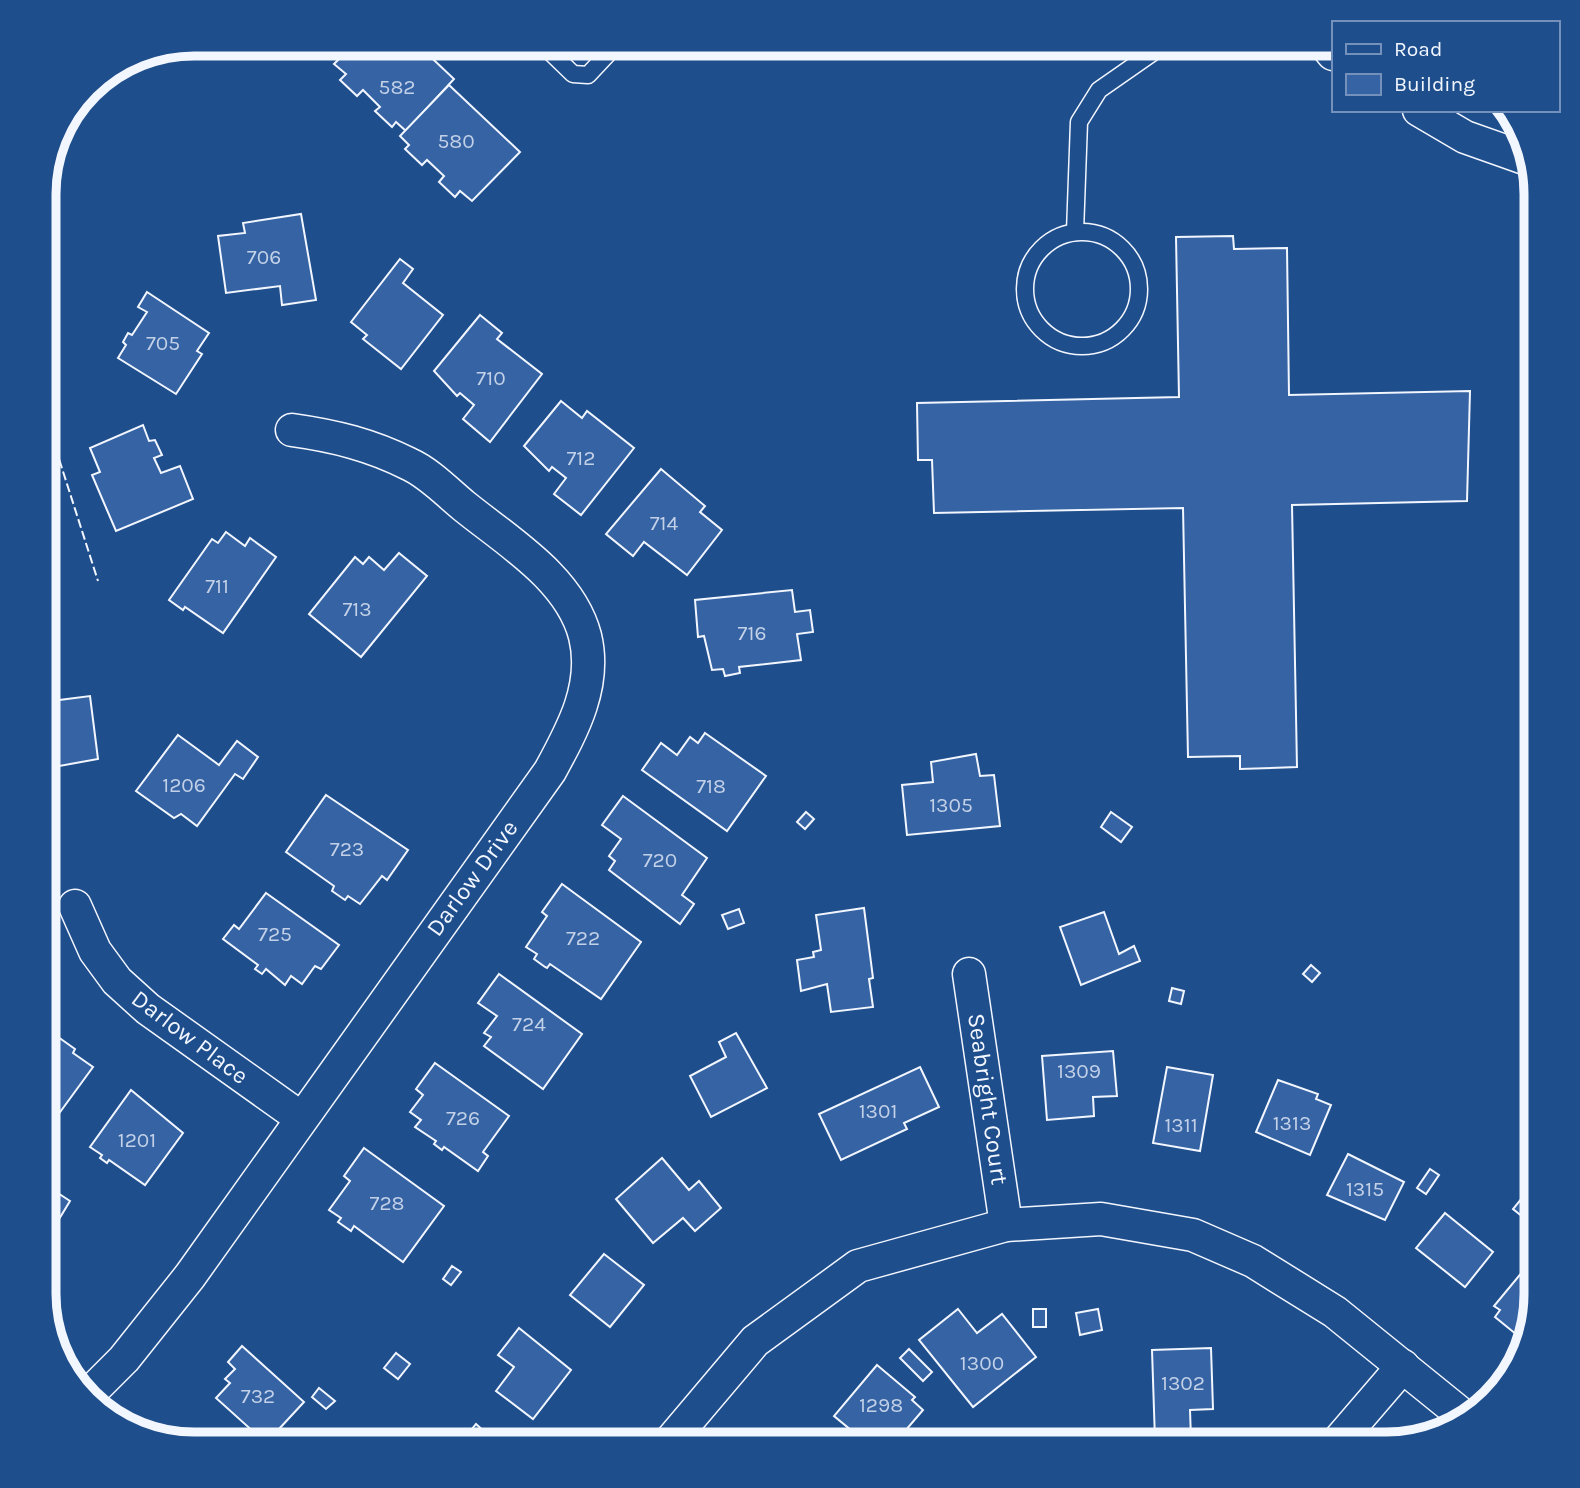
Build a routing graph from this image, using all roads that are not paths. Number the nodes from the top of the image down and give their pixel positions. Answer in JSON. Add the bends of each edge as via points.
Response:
{"nodes":[{"id":1,"x":554,"y":56,"type":"edge"},
{"id":2,"x":606,"y":56,"type":"edge"},
{"id":3,"x":1148,"y":56,"type":"edge"},
{"id":4,"x":1422,"y":112,"type":"edge"},
{"id":5,"x":1519,"y":156,"type":"edge"},
{"id":6,"x":1076,"y":232,"type":"junction"},
{"id":7,"x":292,"y":430,"type":"dead end"},
{"id":8,"x":75,"y":906,"type":"dead end"},
{"id":9,"x":969,"y":974,"type":"dead end"},
{"id":10,"x":300,"y":1118,"type":"junction"},
{"id":11,"x":1006,"y":1225,"type":"junction"},
{"id":12,"x":1403,"y":1366,"type":"junction"},
{"id":13,"x":94,"y":1390,"type":"edge"},
{"id":14,"x":1458,"y":1412,"type":"edge"},
{"id":15,"x":678,"y":1432,"type":"edge"},
{"id":16,"x":1346,"y":1432,"type":"edge"}],
"edges":[{"from":1,"to":2,"type":"lane","via":[[573,74],[588,75]]},
{"from":3,"to":6,"type":"lane","via":[[1099,90],[1079,122]]},
{"from":4,"to":5,"type":"street","via":[[1465,137]]},
{"from":6,"to":6,"type":"lane","via":[[1045,244],[1030,265],[1024,289],[1026,306],[1044,333],[1057,342],[1089,347],[1119,333],[1130,321],[1137,306],[1138,282],[1131,259],[1121,247],[1108,237]]},
{"from":7,"to":10,"type":"street","name":"Darlow Drive","via":[[337,436],[413,466],[542,570],[568,599],[585,635],[588,666],[586,692],[573,729],[550,771]]},
{"from":8,"to":10,"type":"street","name":"Darlow Place","via":[[95,951],[117,981],[148,1009]]},
{"from":9,"to":11,"type":"street","name":"Seabright Court"},
{"from":10,"to":13,"type":"street","name":"Darlow Drive","via":[[190,1276]]},
{"from":11,"to":12,"type":"street","via":[[1101,1219],[1193,1235],[1253,1261],[1323,1304]]},
{"from":11,"to":15,"type":"street","via":[[858,1266],[755,1341]]},
{"from":12,"to":14,"type":"street"},
{"from":12,"to":16,"type":"street"}]}
